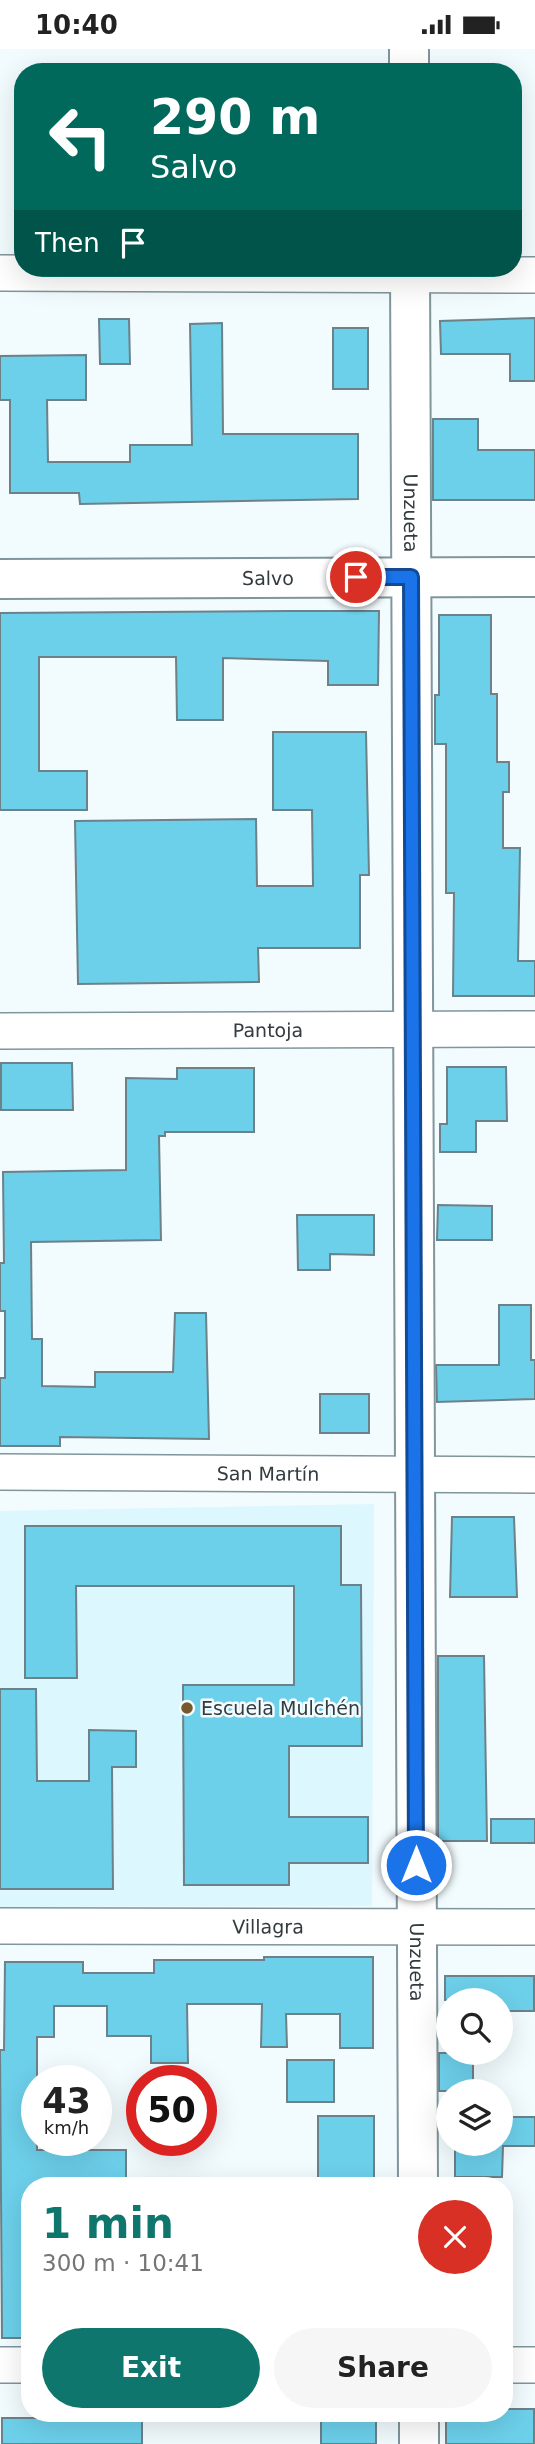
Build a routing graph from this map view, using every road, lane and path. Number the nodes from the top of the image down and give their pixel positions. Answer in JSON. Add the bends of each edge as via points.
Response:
{"nodes":[{"id":1,"x":410,"y":277,"type":"edge"},
{"id":2,"x":411,"y":577,"type":"junction"},
{"id":3,"x":535,"y":577,"type":"edge"},
{"id":4,"x":0,"y":579,"type":"edge"},
{"id":5,"x":412,"y":1028,"type":"junction"},
{"id":6,"x":535,"y":1029,"type":"edge"},
{"id":7,"x":0,"y":1031,"type":"edge"},
{"id":8,"x":0,"y":1472,"type":"edge"},
{"id":9,"x":414,"y":1475,"type":"junction"},
{"id":10,"x":535,"y":1475,"type":"edge"},
{"id":11,"x":0,"y":1926,"type":"edge"},
{"id":12,"x":535,"y":1927,"type":"edge"},
{"id":13,"x":416,"y":1929,"type":"junction"},
{"id":14,"x":418,"y":2177,"type":"edge"},
{"id":15,"x":0,"y":2365,"type":"edge"},
{"id":16,"x":21,"y":2365,"type":"edge"},
{"id":17,"x":513,"y":2365,"type":"edge"},
{"id":18,"x":535,"y":2365,"type":"edge"},
{"id":19,"x":419,"y":2422,"type":"edge"},
{"id":20,"x":419,"y":2444,"type":"edge"}],
"edges":[{"from":1,"to":2,"type":"main road","name":"Unzueta"},
{"from":2,"to":3,"type":"main road","name":"Salvo"},
{"from":2,"to":4,"type":"main road","name":"Salvo"},
{"from":2,"to":5,"type":"main road","name":"Unzueta"},
{"from":5,"to":6,"type":"street","name":"Pantoja"},
{"from":5,"to":7,"type":"street","name":"Pantoja"},
{"from":5,"to":9,"type":"main road","name":"Unzueta"},
{"from":8,"to":9,"type":"street","name":"San Martín"},
{"from":9,"to":10,"type":"street","name":"San Martín"},
{"from":9,"to":13,"type":"main road","name":"Unzueta"},
{"from":11,"to":13,"type":"street","name":"Villagra"},
{"from":12,"to":13,"type":"street","name":"Villagra"},
{"from":13,"to":14,"type":"main road","name":"Unzueta"},
{"from":15,"to":16,"type":"street"},
{"from":17,"to":18,"type":"street"},
{"from":19,"to":20,"type":"main road"}]}
